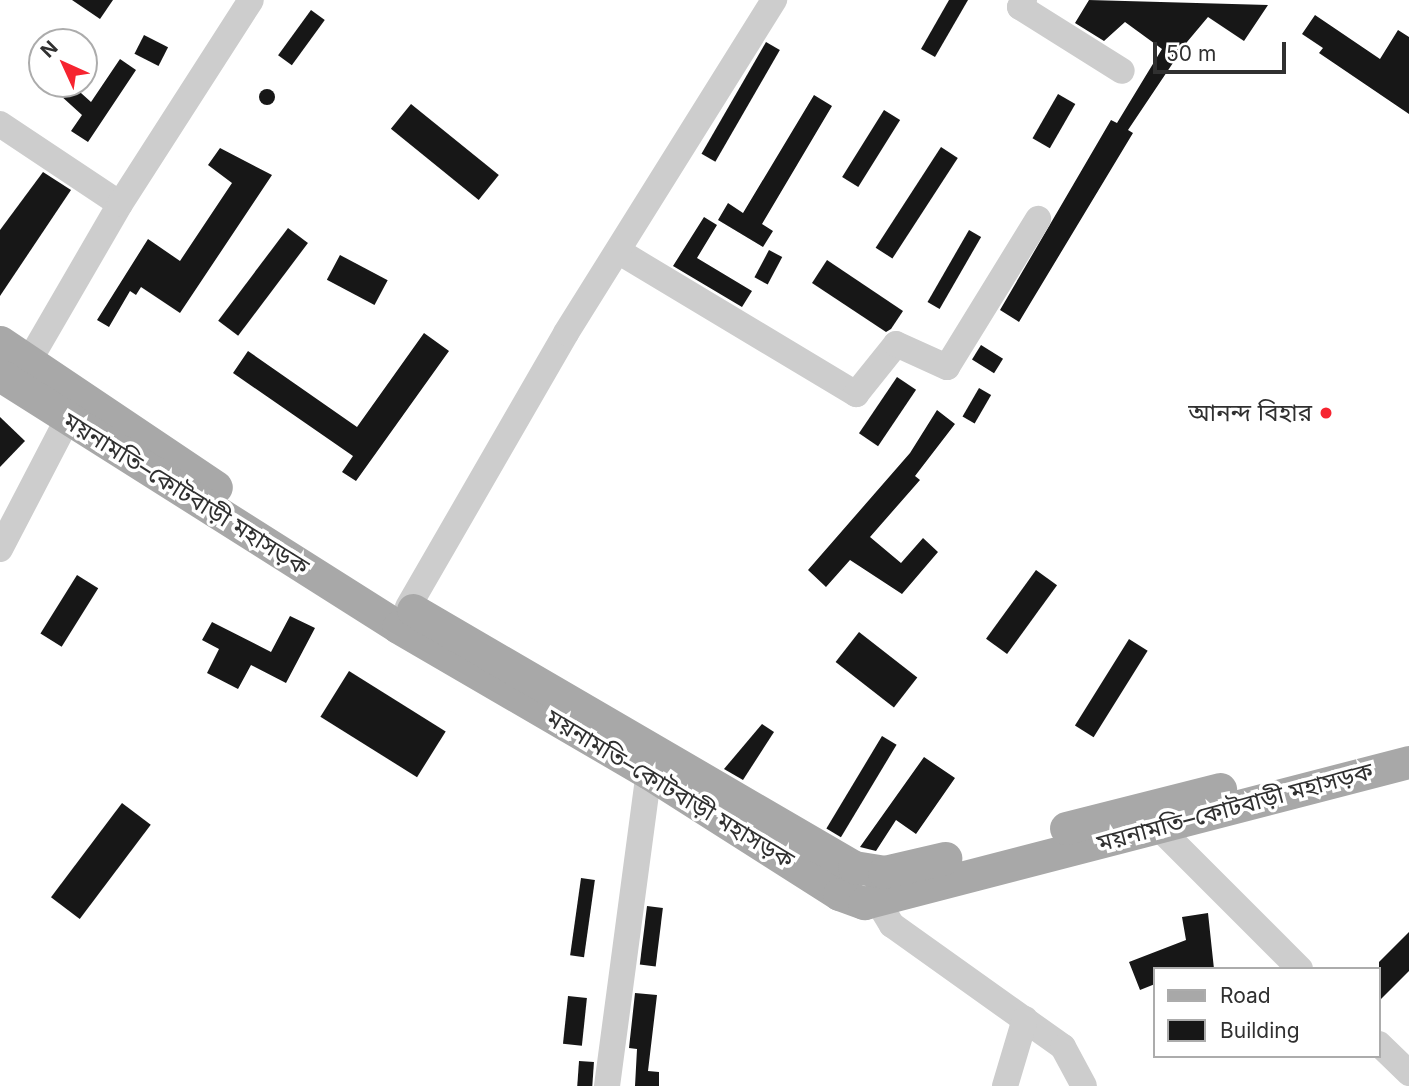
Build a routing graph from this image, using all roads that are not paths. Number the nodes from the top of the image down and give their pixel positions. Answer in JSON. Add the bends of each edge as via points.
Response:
{"nodes":[{"id":1,"x":251,"y":0,"type":"edge"},
{"id":2,"x":774,"y":0,"type":"edge"},
{"id":3,"x":1024,"y":0,"type":"edge"},
{"id":4,"x":1122,"y":71,"type":"dead end"},
{"id":5,"x":0,"y":124,"type":"edge"},
{"id":6,"x":120,"y":204,"type":"junction"},
{"id":7,"x":1038,"y":219,"type":"dead end"},
{"id":8,"x":618,"y":251,"type":"junction"},
{"id":9,"x":0,"y":342,"type":"edge"},
{"id":10,"x":14,"y":368,"type":"edge"},
{"id":11,"x":73,"y":407,"type":"junction"},
{"id":12,"x":0,"y":549,"type":"edge"},
{"id":13,"x":408,"y":607,"type":"junction"},
{"id":14,"x":1409,"y":740,"type":"edge"},
{"id":15,"x":1409,"y":762,"type":"edge"},
{"id":16,"x":649,"y":773,"type":"junction"},
{"id":17,"x":1159,"y":817,"type":"junction"},
{"id":18,"x":881,"y":887,"type":"junction"},
{"id":19,"x":1298,"y":967,"type":"edge"},
{"id":20,"x":1025,"y":1019,"type":"junction"},
{"id":21,"x":1381,"y":1046,"type":"edge"},
{"id":22,"x":1409,"y":1073,"type":"edge"},
{"id":23,"x":607,"y":1086,"type":"edge"},
{"id":24,"x":1004,"y":1086,"type":"edge"},
{"id":25,"x":1084,"y":1086,"type":"edge"}],
"edges":[{"from":1,"to":6,"type":"street"},
{"from":2,"to":8,"type":"street"},
{"from":3,"to":4,"type":"street","via":[[1020,7]]},
{"from":5,"to":6,"type":"street"},
{"from":6,"to":10,"type":"street"},
{"from":7,"to":8,"type":"street","via":[[947,368],[896,344],[856,394]]},
{"from":8,"to":13,"type":"street"},
{"from":9,"to":10,"type":"main road","name":"ময়নামতি–কোটবাড়ী মহাসড়ক"},
{"from":10,"to":11,"type":"main road","name":"ময়নামতি–কোটবাড়ী মহাসড়ক"},
{"from":11,"to":12,"type":"street"},
{"from":11,"to":13,"type":"main road","name":"ময়নামতি–কোটবাড়ী মহাসড়ক"},
{"from":11,"to":16,"type":"main road","name":"ময়নামতি–কোটবাড়ী মহাসড়ক","via":[[398,627]]},
{"from":13,"to":18,"type":"main road","name":"ময়নামতি–কোটবাড়ী মহাসড়ক"},
{"from":14,"to":17,"type":"main road","name":"ময়নামতি–কোটবাড়ী মহাসড়ক"},
{"from":15,"to":17,"type":"main road","name":"ময়নামতি–কোটবাড়ী মহাসড়ক"},
{"from":16,"to":18,"type":"main road","name":"ময়নামতি–কোটবাড়ী মহাসড়ক","via":[[839,894]]},
{"from":16,"to":23,"type":"street"},
{"from":17,"to":18,"type":"main road","name":"ময়নামতি–কোটবাড়ী মহাসড়ক"},
{"from":17,"to":19,"type":"street"},
{"from":18,"to":20,"type":"street","via":[[892,925]]},
{"from":20,"to":24,"type":"street"},
{"from":20,"to":25,"type":"street","via":[[1063,1047]]},
{"from":21,"to":22,"type":"street"}]}
